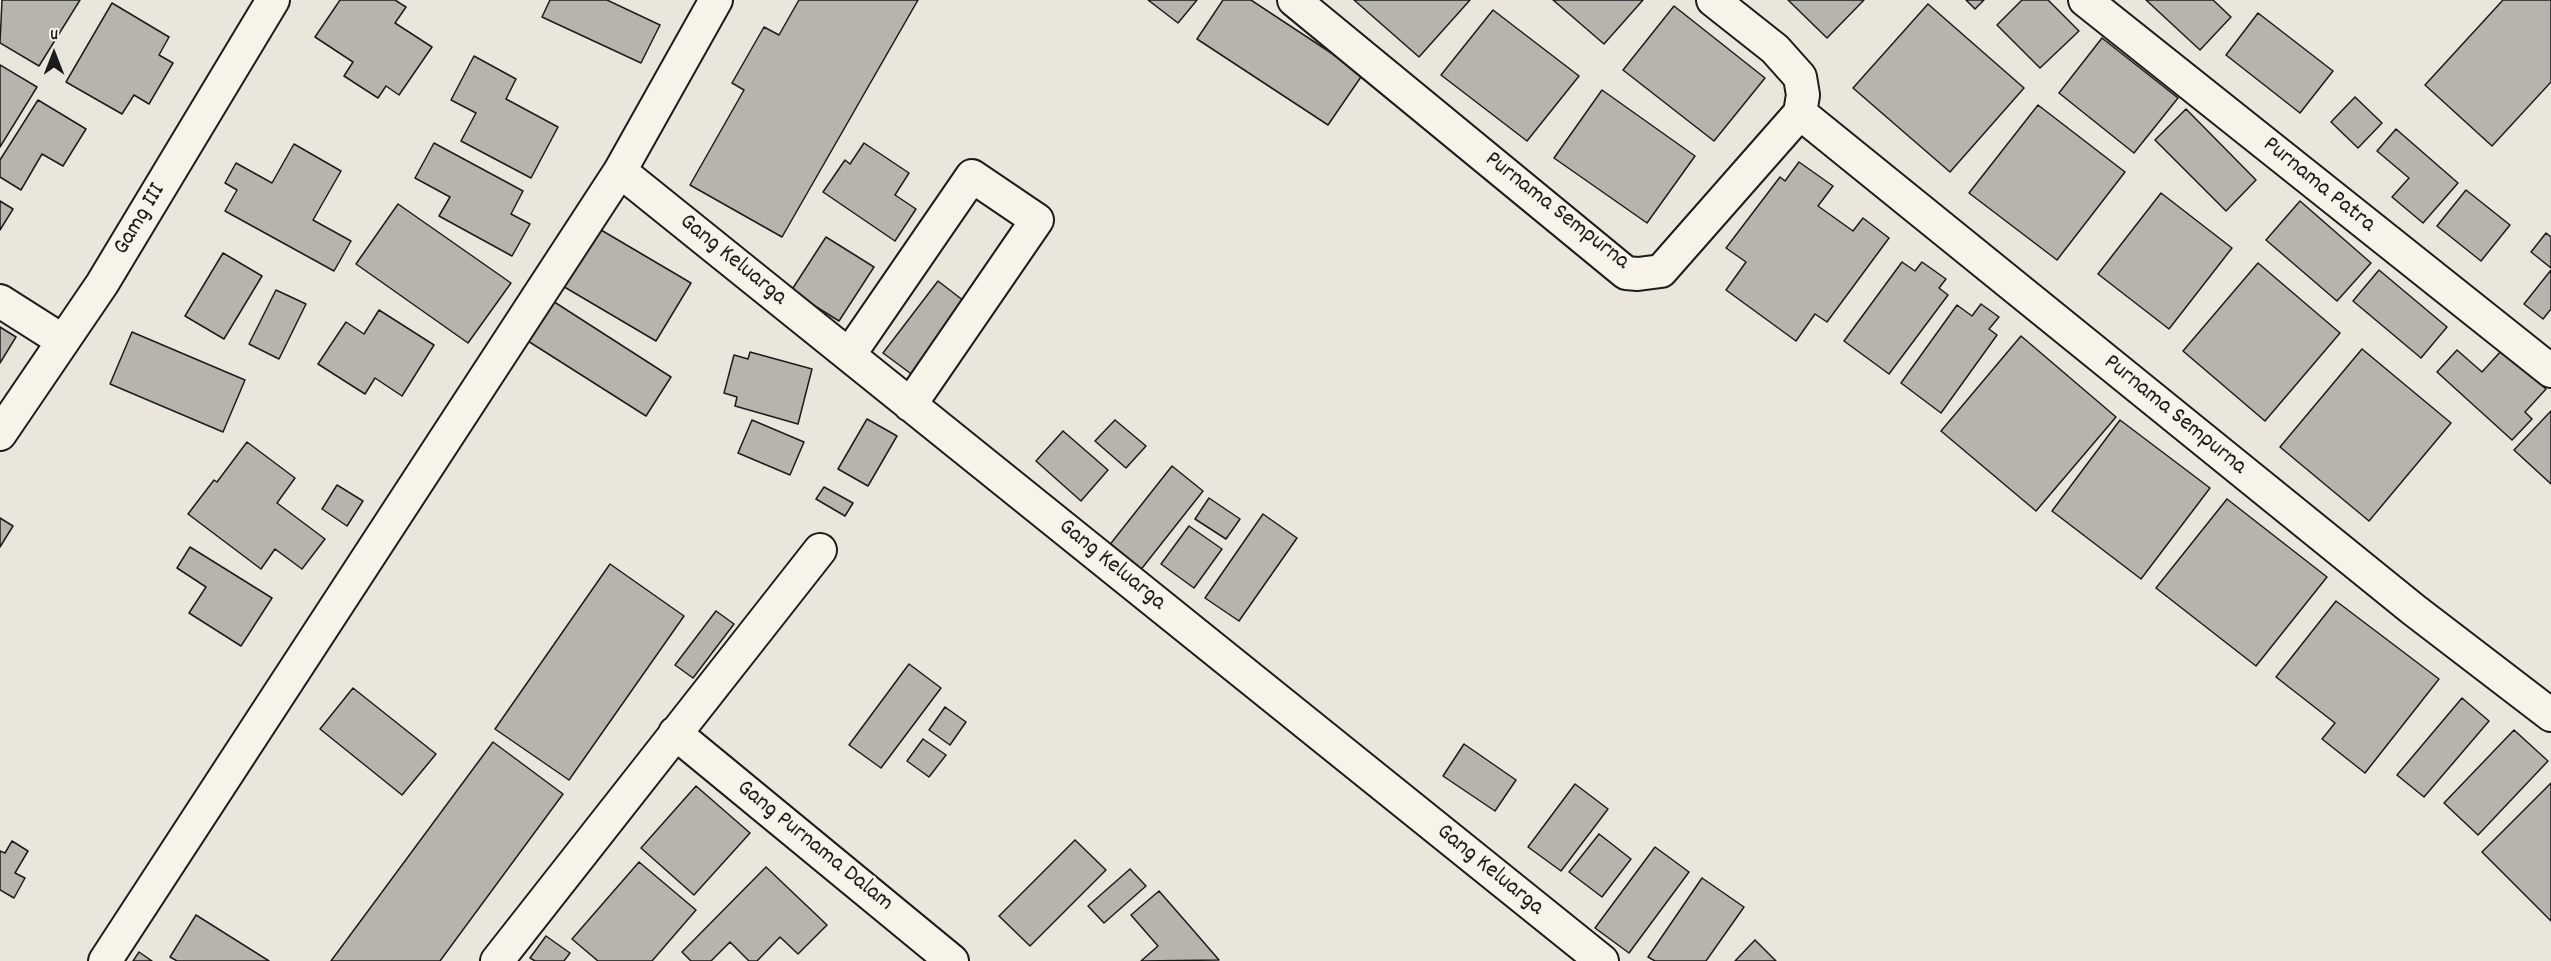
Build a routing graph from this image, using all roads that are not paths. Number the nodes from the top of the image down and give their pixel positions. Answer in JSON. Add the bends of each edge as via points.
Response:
{"nodes":[{"id":1,"x":273,"y":0,"type":"edge"},
{"id":2,"x":717,"y":0,"type":"edge"},
{"id":3,"x":1294,"y":0,"type":"edge"},
{"id":4,"x":1713,"y":0,"type":"edge"},
{"id":5,"x":2085,"y":0,"type":"edge"},
{"id":6,"x":1800,"y":113,"type":"junction"},
{"id":7,"x":620,"y":171,"type":"junction"},
{"id":8,"x":0,"y":301,"type":"edge"},
{"id":9,"x":63,"y":341,"type":"junction"},
{"id":10,"x":849,"y":356,"type":"junction"},
{"id":11,"x":2551,"y":371,"type":"edge"},
{"id":12,"x":910,"y":405,"type":"junction"},
{"id":13,"x":0,"y":434,"type":"edge"},
{"id":14,"x":820,"y":550,"type":"dead end"},
{"id":15,"x":2551,"y":715,"type":"edge"},
{"id":16,"x":675,"y":733,"type":"junction"},
{"id":17,"x":105,"y":961,"type":"edge"},
{"id":18,"x":497,"y":961,"type":"edge"},
{"id":19,"x":952,"y":961,"type":"edge"},
{"id":20,"x":1602,"y":961,"type":"edge"}],
"edges":[{"from":1,"to":9,"type":"street","name":"Gamg III","via":[[102,284]]},
{"from":2,"to":7,"type":"street"},
{"from":3,"to":6,"type":"street","name":"Purnama Sempurna","via":[[1626,273],[1661,271]]},
{"from":4,"to":6,"type":"street","via":[[1775,50],[1800,77]]},
{"from":5,"to":11,"type":"street","name":"Purnama Patra"},
{"from":6,"to":15,"type":"street","name":"Purnama Sempurna","via":[[2405,602]]},
{"from":7,"to":10,"type":"street","name":"Gang Keluarga"},
{"from":7,"to":17,"type":"street"},
{"from":8,"to":9,"type":"street"},
{"from":9,"to":13,"type":"street","name":"Gamg III"},
{"from":10,"to":12,"type":"street","name":"Gang Keluarga"},
{"from":10,"to":12,"type":"street","via":[[972,176],[1037,220]]},
{"from":12,"to":20,"type":"street","name":"Gang Keluarga"},
{"from":14,"to":16,"type":"street"},
{"from":16,"to":18,"type":"street"},
{"from":16,"to":19,"type":"street","name":"Gang Purnama Dalam"}]}
